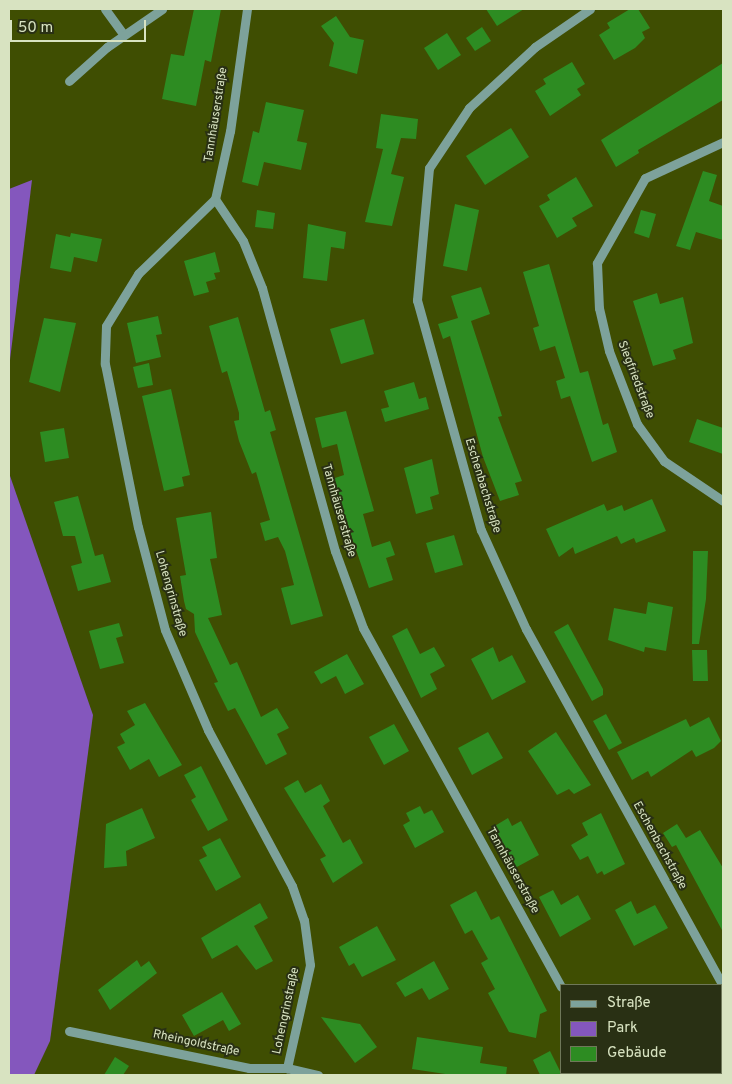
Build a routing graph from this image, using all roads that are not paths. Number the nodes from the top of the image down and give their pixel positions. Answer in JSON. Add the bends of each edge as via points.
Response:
{"nodes":[{"id":1,"x":105,"y":9,"type":"edge"},
{"id":2,"x":162,"y":9,"type":"edge"},
{"id":3,"x":247,"y":9,"type":"edge"},
{"id":4,"x":590,"y":9,"type":"edge"},
{"id":5,"x":124,"y":35,"type":"junction"},
{"id":6,"x":69,"y":81,"type":"dead end"},
{"id":7,"x":723,"y":142,"type":"edge"},
{"id":8,"x":215,"y":199,"type":"junction"},
{"id":9,"x":723,"y":502,"type":"edge"},
{"id":10,"x":722,"y":984,"type":"edge"},
{"id":11,"x":560,"y":985,"type":"edge"},
{"id":12,"x":69,"y":1030,"type":"dead end"},
{"id":13,"x":288,"y":1068,"type":"junction"},
{"id":14,"x":318,"y":1075,"type":"edge"}],
"edges":[{"from":1,"to":5,"type":"street"},
{"from":2,"to":5,"type":"street"},
{"from":3,"to":8,"type":"street","name":"Tannhäuserstraße","via":[[230,131]]},
{"from":4,"to":10,"type":"street","name":"Eschenbachstraße","via":[[535,48],[469,108],[429,168],[417,300],[481,530],[526,629]]},
{"from":5,"to":6,"type":"street"},
{"from":7,"to":9,"type":"street","name":"Siegfriedstraße","via":[[645,178],[597,262],[599,308],[609,351],[637,424],[664,461]]},
{"from":8,"to":11,"type":"street","name":"Tannhäuserstraße","via":[[242,241],[262,288],[335,551],[364,628]]},
{"from":8,"to":13,"type":"street","name":"Lohengrinstraße","via":[[138,274],[106,326],[105,364],[138,527],[165,630],[208,730],[292,886],[304,920],[310,965]]},
{"from":12,"to":13,"type":"street","name":"Rheingoldstraße","via":[[248,1068]]},
{"from":13,"to":14,"type":"street","name":"Rheingoldstraße"}]}
